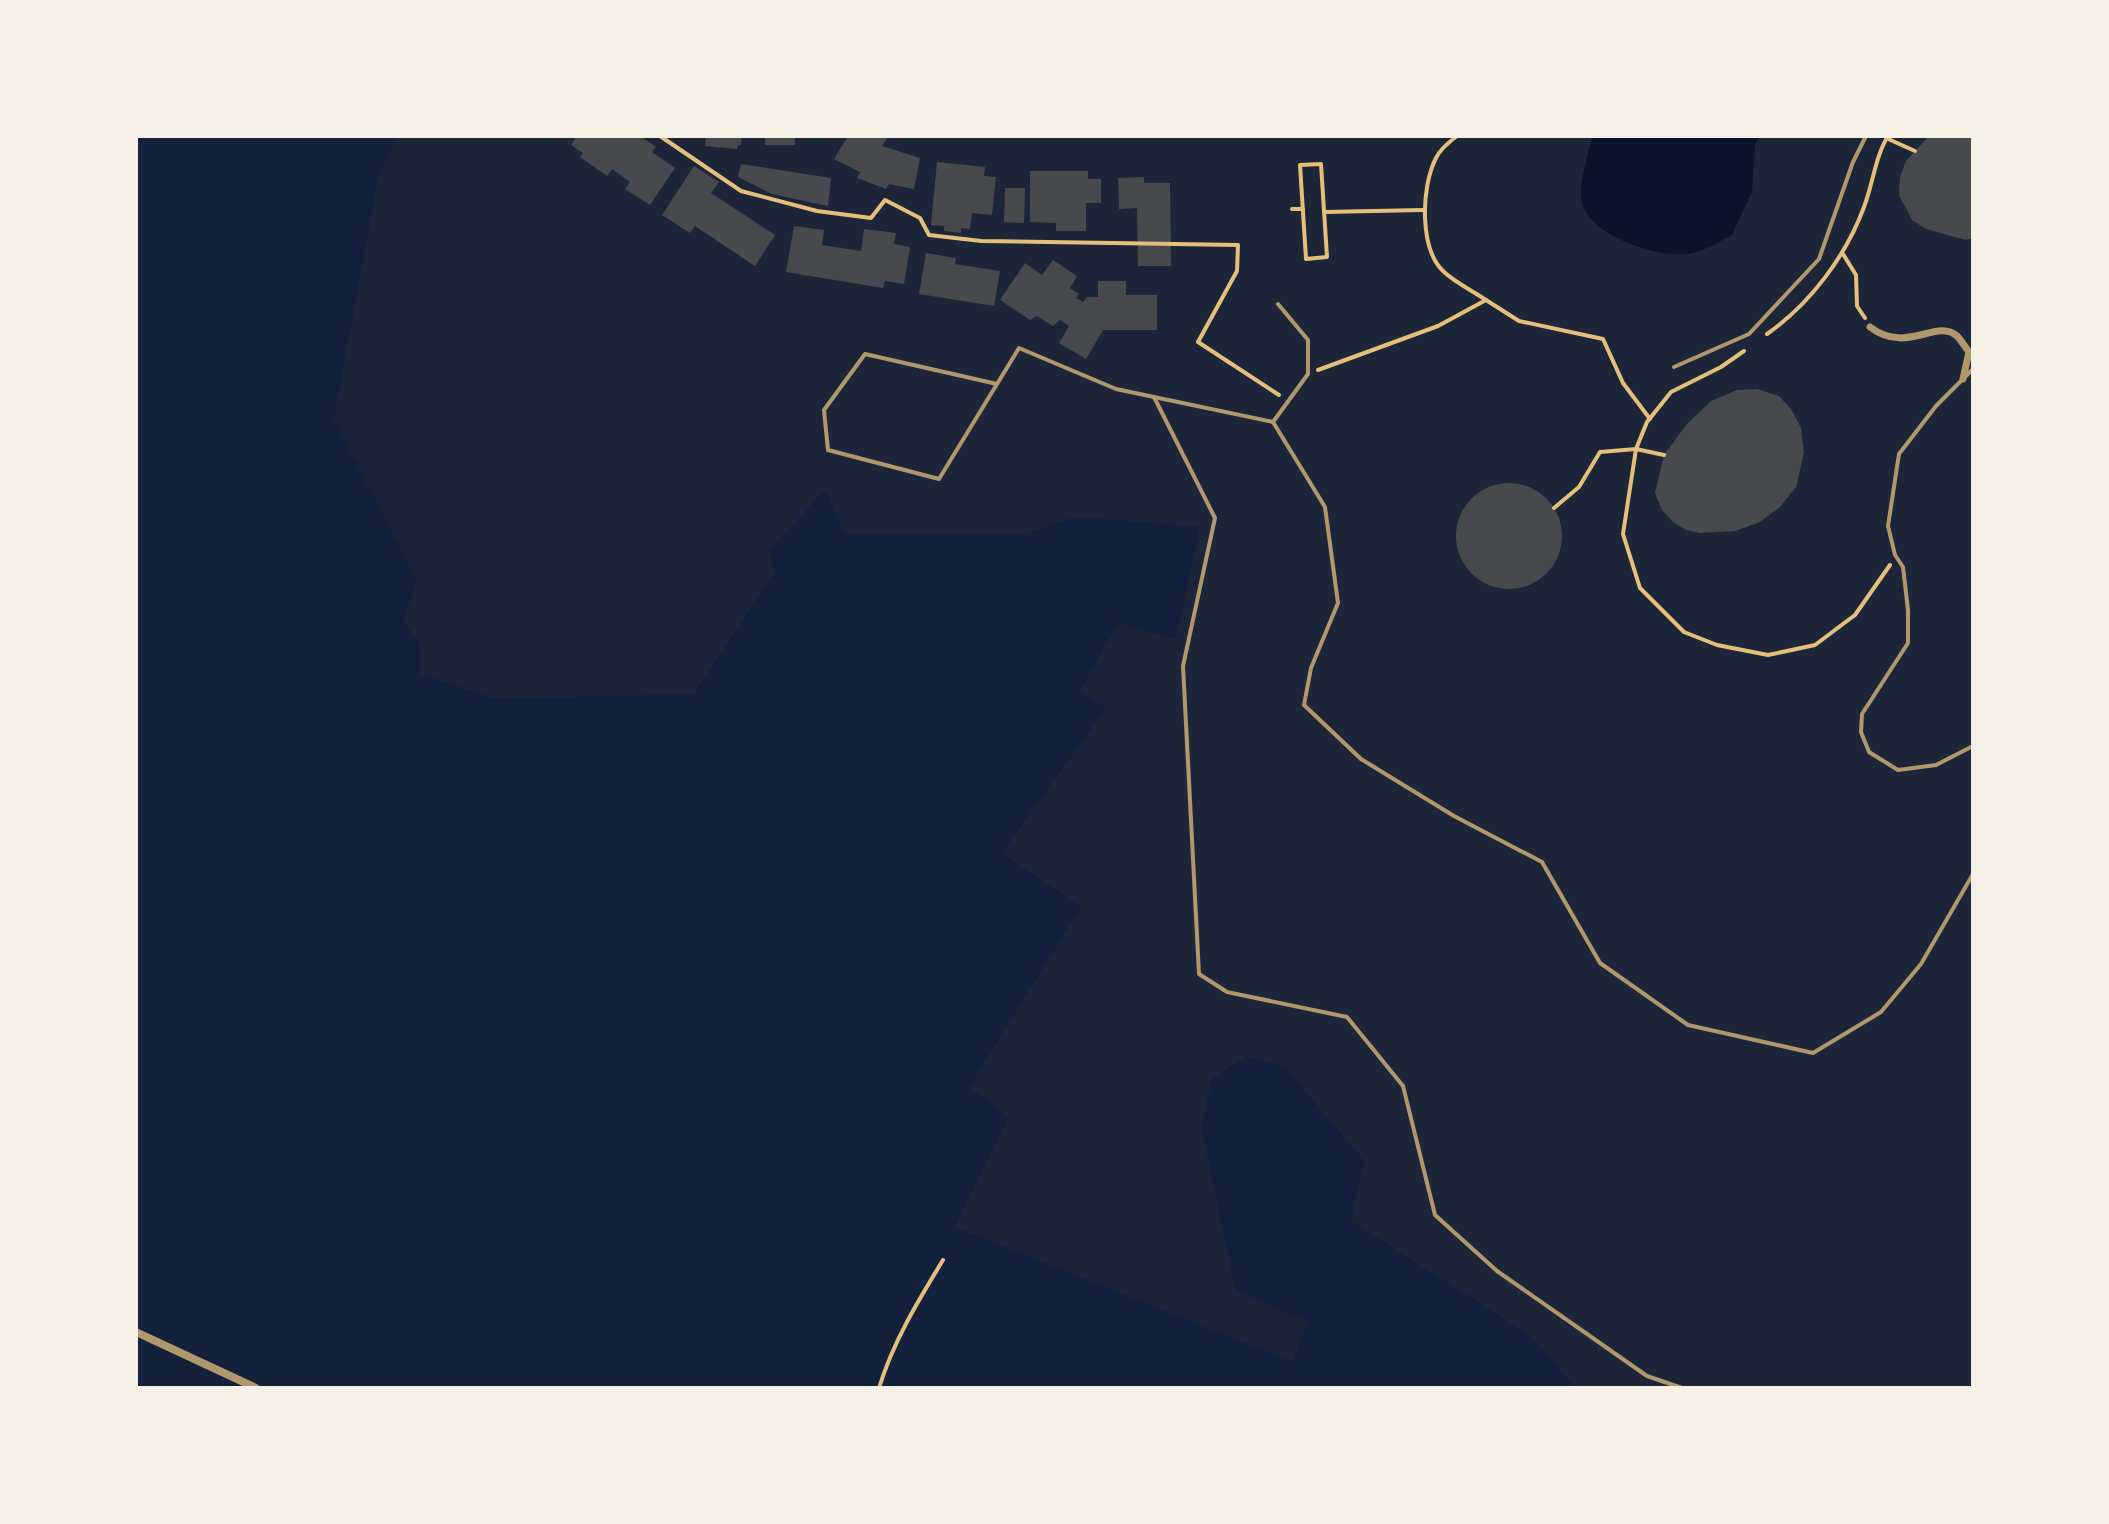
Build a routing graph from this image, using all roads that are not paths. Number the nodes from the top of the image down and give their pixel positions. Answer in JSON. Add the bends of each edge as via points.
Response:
{"nodes":[{"id":1,"x":1866,"y":136,"type":"edge"},
{"id":2,"x":1278,"y":304,"type":"dead end"},
{"id":3,"x":1870,"y":327,"type":"road end"},
{"id":4,"x":1674,"y":367,"type":"dead end"},
{"id":5,"x":1973,"y":369,"type":"edge"},
{"id":6,"x":1963,"y":379,"type":"junction"},
{"id":7,"x":997,"y":384,"type":"junction"},
{"id":8,"x":1154,"y":397,"type":"junction"},
{"id":9,"x":1273,"y":422,"type":"junction"},
{"id":10,"x":1973,"y":746,"type":"edge"},
{"id":11,"x":1973,"y":874,"type":"edge"},
{"id":12,"x":136,"y":1332,"type":"edge"},
{"id":13,"x":256,"y":1388,"type":"edge"},
{"id":14,"x":1682,"y":1388,"type":"edge"}],
"edges":[{"from":1,"to":4,"type":"lane","via":[[1819,259],[1749,334]]},
{"from":2,"to":9,"type":"lane","via":[[1308,340],[1308,374]]},
{"from":3,"to":6,"type":"street","via":[[1897,340],[1944,330],[1956,335],[1969,352]]},
{"from":5,"to":6,"type":"lane"},
{"from":6,"to":10,"type":"lane","via":[[1899,454],[1888,526],[1903,567],[1908,643],[1862,714],[1861,732],[1869,752],[1898,770],[1936,765]]},
{"from":7,"to":7,"type":"lane","via":[[939,479],[828,450],[824,410],[865,354]]},
{"from":7,"to":8,"type":"lane","via":[[1019,348],[1116,389]]},
{"from":8,"to":9,"type":"lane"},
{"from":8,"to":14,"type":"lane","via":[[1215,518],[1183,666],[1199,974],[1227,992],[1347,1017],[1403,1086],[1435,1215],[1497,1271],[1647,1376]]},
{"from":9,"to":11,"type":"lane","via":[[1325,507],[1338,603],[1311,668],[1304,705],[1361,759],[1542,862],[1600,963],[1688,1025],[1813,1053],[1881,1012],[1921,964]]},
{"from":12,"to":13,"type":"street"}]}
